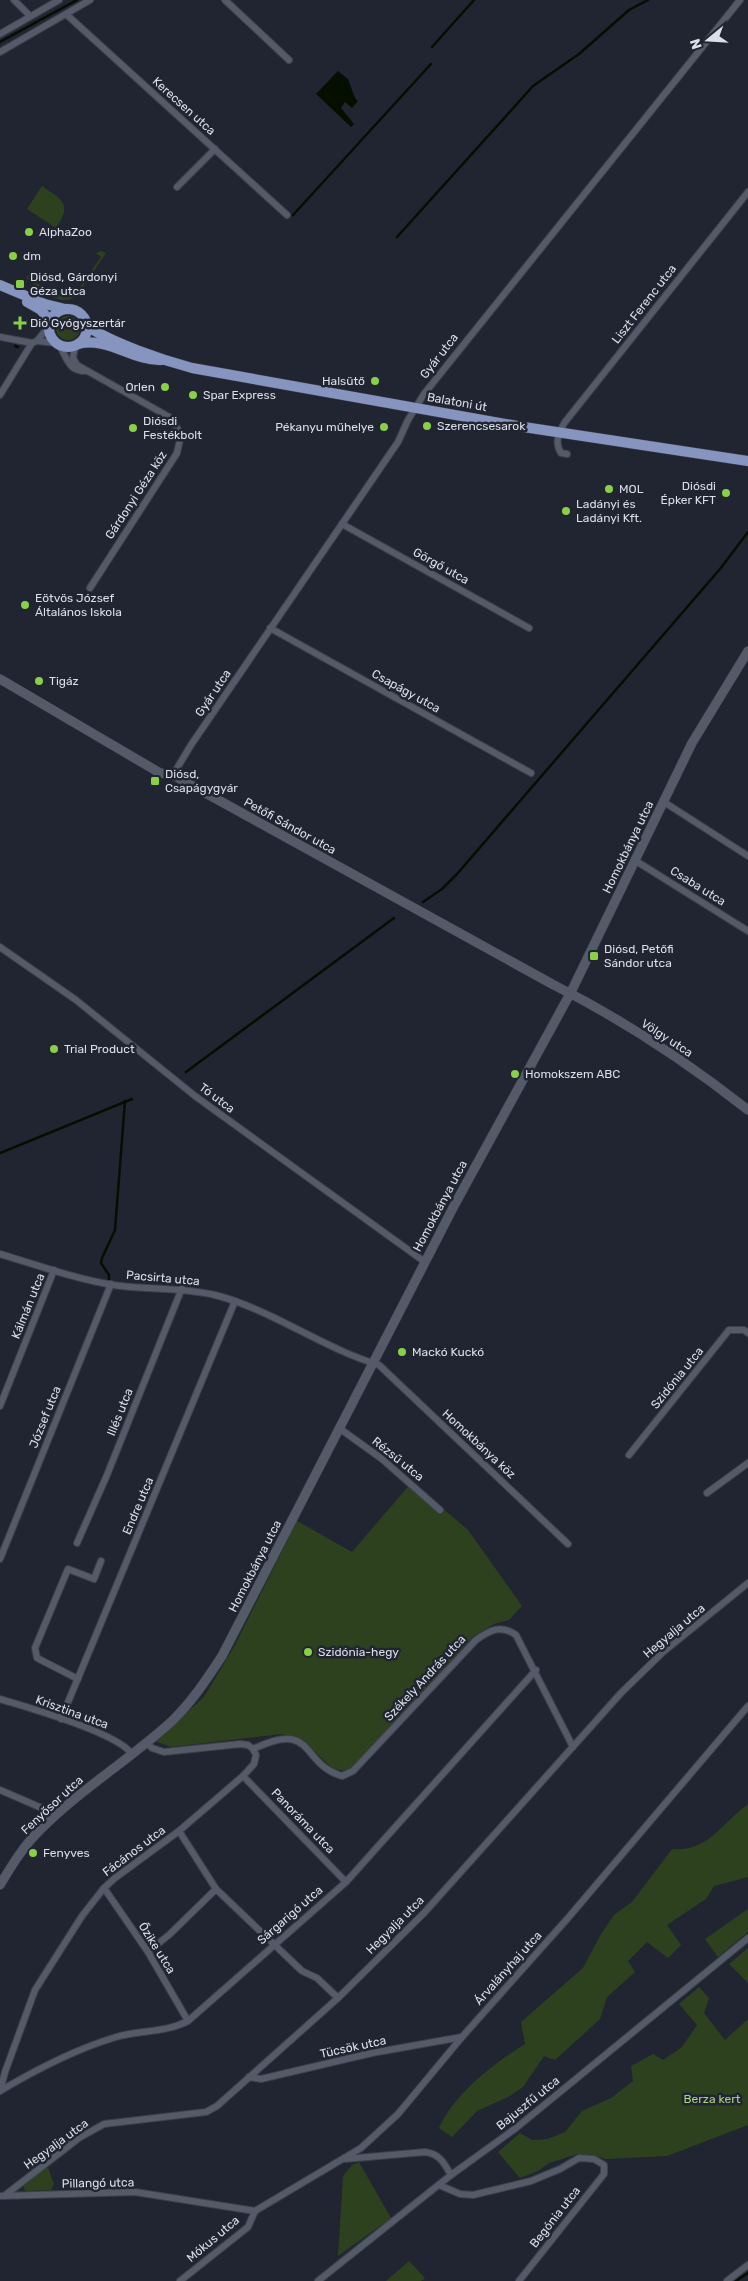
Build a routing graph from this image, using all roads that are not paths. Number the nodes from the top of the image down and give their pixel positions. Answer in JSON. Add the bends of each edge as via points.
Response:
{"nodes":[{"id":1,"x":14,"y":0,"type":"edge"},
{"id":2,"x":59,"y":0,"type":"edge"},
{"id":3,"x":90,"y":0,"type":"edge"},
{"id":4,"x":225,"y":0,"type":"edge"},
{"id":5,"x":740,"y":0,"type":"edge"},
{"id":6,"x":67,"y":14,"type":"junction"},
{"id":7,"x":30,"y":16,"type":"junction"},
{"id":8,"x":0,"y":34,"type":"edge"},
{"id":9,"x":0,"y":52,"type":"edge"},
{"id":10,"x":289,"y":60,"type":"dead end"},
{"id":11,"x":215,"y":149,"type":"junction"},
{"id":12,"x":177,"y":187,"type":"dead end"},
{"id":13,"x":748,"y":192,"type":"edge"},
{"id":14,"x":287,"y":215,"type":"dead end"},
{"id":15,"x":5,"y":288,"type":"edge"},
{"id":16,"x":66,"y":309,"type":"junction"},
{"id":17,"x":49,"y":324,"type":"junction"},
{"id":18,"x":87,"y":326,"type":"junction"},
{"id":19,"x":0,"y":338,"type":"edge"},
{"id":20,"x":34,"y":342,"type":"junction"},
{"id":21,"x":58,"y":344,"type":"junction"},
{"id":22,"x":77,"y":345,"type":"junction"},
{"id":23,"x":163,"y":360,"type":"junction"},
{"id":24,"x":85,"y":371,"type":"junction"},
{"id":25,"x":0,"y":395,"type":"edge"},
{"id":26,"x":415,"y":408,"type":"junction"},
{"id":27,"x":559,"y":432,"type":"junction"},
{"id":28,"x":567,"y":454,"type":"dead end"},
{"id":29,"x":748,"y":461,"type":"edge"},
{"id":30,"x":342,"y":524,"type":"junction"},
{"id":31,"x":90,"y":588,"type":"dead end"},
{"id":32,"x":270,"y":628,"type":"junction"},
{"id":33,"x":529,"y":628,"type":"dead end"},
{"id":34,"x":748,"y":651,"type":"edge"},
{"id":35,"x":0,"y":680,"type":"edge"},
{"id":36,"x":531,"y":773,"type":"dead end"},
{"id":37,"x":173,"y":775,"type":"junction"},
{"id":38,"x":664,"y":802,"type":"junction"},
{"id":39,"x":748,"y":856,"type":"edge"},
{"id":40,"x":636,"y":861,"type":"junction"},
{"id":41,"x":748,"y":932,"type":"edge"},
{"id":42,"x":0,"y":947,"type":"edge"},
{"id":43,"x":571,"y":992,"type":"junction"},
{"id":44,"x":748,"y":1110,"type":"edge"},
{"id":45,"x":0,"y":1254,"type":"edge"},
{"id":46,"x":425,"y":1262,"type":"junction"},
{"id":47,"x":54,"y":1270,"type":"junction"},
{"id":48,"x":111,"y":1284,"type":"junction"},
{"id":49,"x":182,"y":1288,"type":"junction"},
{"id":50,"x":235,"y":1301,"type":"junction"},
{"id":51,"x":748,"y":1333,"type":"edge"},
{"id":52,"x":373,"y":1363,"type":"junction"},
{"id":53,"x":0,"y":1406,"type":"edge"},
{"id":54,"x":340,"y":1428,"type":"junction"},
{"id":55,"x":629,"y":1455,"type":"dead end"},
{"id":56,"x":748,"y":1463,"type":"edge"},
{"id":57,"x":707,"y":1493,"type":"dead end"},
{"id":58,"x":440,"y":1510,"type":"dead end"},
{"id":59,"x":77,"y":1543,"type":"dead end"},
{"id":60,"x":568,"y":1544,"type":"dead end"},
{"id":61,"x":0,"y":1559,"type":"edge"},
{"id":62,"x":101,"y":1561,"type":"dead end"},
{"id":63,"x":748,"y":1584,"type":"edge"},
{"id":64,"x":536,"y":1670,"type":"junction"},
{"id":65,"x":78,"y":1680,"type":"junction"},
{"id":66,"x":0,"y":1699,"type":"edge"},
{"id":67,"x":748,"y":1706,"type":"edge"},
{"id":68,"x":61,"y":1719,"type":"junction"},
{"id":69,"x":146,"y":1742,"type":"junction"},
{"id":70,"x":573,"y":1748,"type":"junction"},
{"id":71,"x":253,"y":1749,"type":"junction"},
{"id":72,"x":131,"y":1753,"type":"junction"},
{"id":73,"x":243,"y":1776,"type":"junction"},
{"id":74,"x":0,"y":1790,"type":"edge"},
{"id":75,"x":54,"y":1817,"type":"junction"},
{"id":76,"x":180,"y":1831,"type":"junction"},
{"id":77,"x":1,"y":1882,"type":"edge"},
{"id":78,"x":346,"y":1882,"type":"junction"},
{"id":79,"x":104,"y":1888,"type":"junction"},
{"id":80,"x":216,"y":1889,"type":"junction"},
{"id":81,"x":748,"y":1938,"type":"edge"},
{"id":82,"x":274,"y":1944,"type":"junction"},
{"id":83,"x":148,"y":1952,"type":"junction"},
{"id":84,"x":338,"y":1998,"type":"junction"},
{"id":85,"x":188,"y":2021,"type":"junction"},
{"id":86,"x":462,"y":2037,"type":"junction"},
{"id":87,"x":249,"y":2077,"type":"junction"},
{"id":88,"x":0,"y":2091,"type":"edge"},
{"id":89,"x":344,"y":2159,"type":"junction"},
{"id":90,"x":452,"y":2175,"type":"junction"},
{"id":91,"x":439,"y":2185,"type":"junction"},
{"id":92,"x":2,"y":2196,"type":"edge"},
{"id":93,"x":255,"y":2211,"type":"junction"},
{"id":94,"x":748,"y":2265,"type":"edge"},
{"id":95,"x":180,"y":2281,"type":"edge"},
{"id":96,"x":318,"y":2281,"type":"edge"},
{"id":97,"x":519,"y":2281,"type":"edge"},
{"id":98,"x":727,"y":2281,"type":"edge"}],
"edges":[{"from":1,"to":7,"type":"street"},
{"from":2,"to":7,"type":"street"},
{"from":3,"to":6,"type":"street"},
{"from":4,"to":10,"type":"street"},
{"from":5,"to":26,"type":"street","name":"Gyár utca","via":[[439,373]]},
{"from":6,"to":9,"type":"street"},
{"from":6,"to":11,"type":"street","name":"Kerecsen utca"},
{"from":7,"to":8,"type":"street"},
{"from":11,"to":12,"type":"street"},
{"from":11,"to":14,"type":"street","name":"Kerecsen utca"},
{"from":13,"to":27,"type":"street","name":"Liszt Ferenc utca"},
{"from":15,"to":16,"type":"main road"},
{"from":15,"to":17,"type":"main road","via":[[41,310]]},
{"from":16,"to":17,"type":"main road","via":[[54,314]]},
{"from":16,"to":18,"type":"main road","via":[[78,312]]},
{"from":17,"to":20,"type":"street"},
{"from":17,"to":21,"type":"main road","via":[[50,334]]},
{"from":18,"to":22,"type":"main road","via":[[85,336]]},
{"from":18,"to":23,"type":"main road","name":"Balatoni út"},
{"from":19,"to":20,"type":"street"},
{"from":20,"to":21,"type":"street"},
{"from":20,"to":25,"type":"street"},
{"from":21,"to":22,"type":"main road","via":[[65,347]]},
{"from":21,"to":24,"type":"street","name":"Gárdonyi Géza köz","via":[[70,366]]},
{"from":22,"to":23,"type":"main road","name":"Balatoni út","via":[[97,342],[148,360]]},
{"from":22,"to":24,"type":"street","via":[[74,361]]},
{"from":23,"to":26,"type":"main road","name":"Balatoni út","via":[[252,380]]},
{"from":24,"to":31,"type":"street","name":"Gárdonyi Géza köz","via":[[171,418],[181,435],[176,453]]},
{"from":26,"to":27,"type":"main road","name":"Balatoni út"},
{"from":26,"to":30,"type":"street","name":"Gyár utca","via":[[398,442]]},
{"from":27,"to":28,"type":"street","via":[[558,448]]},
{"from":27,"to":29,"type":"main road","name":"Balatoni út"},
{"from":30,"to":32,"type":"street","name":"Gyár utca"},
{"from":30,"to":33,"type":"street","name":"Görgő utca"},
{"from":32,"to":36,"type":"street","name":"Csapágy utca"},
{"from":32,"to":37,"type":"street","name":"Gyár utca"},
{"from":34,"to":38,"type":"street","name":"Homokbánya utca","via":[[692,743]]},
{"from":35,"to":37,"type":"street","name":"Petőfi Sándor utca","via":[[123,753],[160,773]]},
{"from":37,"to":43,"type":"street","name":"Petőfi Sándor utca"},
{"from":38,"to":39,"type":"street"},
{"from":38,"to":40,"type":"street","name":"Homokbánya utca"},
{"from":40,"to":41,"type":"street","name":"Csaba utca"},
{"from":40,"to":43,"type":"street","name":"Homokbánya utca"},
{"from":42,"to":46,"type":"street","name":"Tó utca","via":[[76,1000],[195,1096]]},
{"from":43,"to":44,"type":"street","name":"Völgy utca","via":[[716,1085]]},
{"from":43,"to":46,"type":"street","name":"Homokbánya utca"},
{"from":45,"to":47,"type":"street","name":"Pacsirta utca"},
{"from":46,"to":52,"type":"street","name":"Homokbánya utca"},
{"from":47,"to":48,"type":"street","name":"Pacsirta utca"},
{"from":47,"to":53,"type":"street","name":"Kálmán utca"},
{"from":48,"to":49,"type":"street","name":"Pacsirta utca"},
{"from":48,"to":61,"type":"street","name":"József utca"},
{"from":49,"to":50,"type":"street","name":"Pacsirta utca"},
{"from":49,"to":59,"type":"street","name":"Illés utca"},
{"from":50,"to":52,"type":"street","name":"Pacsirta utca"},
{"from":50,"to":65,"type":"street","name":"Endre utca"},
{"from":51,"to":55,"type":"street","name":"Szidónia utca","via":[[729,1330]]},
{"from":52,"to":54,"type":"street","name":"Homokbánya utca"},
{"from":52,"to":60,"type":"street","name":"Homokbánya köz","via":[[378,1364]]},
{"from":54,"to":58,"type":"street","name":"Rézsű utca","via":[[382,1459]]},
{"from":54,"to":69,"type":"street","name":"Homokbánya utca","via":[[222,1656],[187,1705]]},
{"from":56,"to":57,"type":"street"},
{"from":62,"to":65,"type":"street","via":[[94,1579],[68,1569],[35,1648],[37,1658]]},
{"from":63,"to":70,"type":"street","name":"Hegyalja utca","via":[[662,1653],[621,1693]]},
{"from":64,"to":70,"type":"street","name":"Székely András utca"},
{"from":64,"to":71,"type":"street","name":"Székely András utca","via":[[516,1635],[508,1628],[495,1629],[476,1640],[353,1771],[342,1776],[332,1774],[295,1740],[282,1738]]},
{"from":64,"to":78,"type":"street","name":"Sárgarigó utca"},
{"from":65,"to":68,"type":"street","name":"Endre utca"},
{"from":66,"to":68,"type":"street","name":"Krisztina utca"},
{"from":67,"to":86,"type":"street","name":"Árvalányhaj utca"},
{"from":68,"to":72,"type":"street","name":"Krisztina utca","via":[[107,1736]]},
{"from":69,"to":71,"type":"street","via":[[164,1752],[240,1744]]},
{"from":69,"to":72,"type":"street","name":"Homokbánya utca"},
{"from":70,"to":84,"type":"street","name":"Hegyalja utca","via":[[424,1913]]},
{"from":71,"to":73,"type":"street","name":"Fácános utca","via":[[256,1755],[254,1764]]},
{"from":72,"to":75,"type":"street","name":"Fenyősor utca"},
{"from":73,"to":76,"type":"street","name":"Fácános utca"},
{"from":73,"to":78,"type":"street","name":"Panoráma utca"},
{"from":74,"to":75,"type":"street","via":[[44,1809]]},
{"from":75,"to":77,"type":"street","name":"Fenyősor utca","via":[[30,1841]]},
{"from":76,"to":79,"type":"street","name":"Fácános utca"},
{"from":76,"to":80,"type":"street"},
{"from":78,"to":82,"type":"street","name":"Sárgarigó utca"},
{"from":79,"to":83,"type":"street","name":"Őzike utca"},
{"from":79,"to":88,"type":"street","name":"Fácános utca","via":[[82,1916],[35,1990]]},
{"from":80,"to":82,"type":"street"},
{"from":80,"to":83,"type":"street"},
{"from":81,"to":90,"type":"street","name":"Bajuszfű utca","via":[[516,2128]]},
{"from":82,"to":84,"type":"street","via":[[302,1971],[317,1978]]},
{"from":82,"to":85,"type":"street","name":"Sárgarigó utca"},
{"from":83,"to":85,"type":"street","name":"Őzike utca"},
{"from":84,"to":87,"type":"street","name":"Hegyalja utca"},
{"from":85,"to":88,"type":"street","name":"Sárgarigó utca","via":[[174,2028],[117,2037],[36,2069]]},
{"from":86,"to":87,"type":"street","name":"Tücsök utca","via":[[372,2052],[261,2079]]},
{"from":86,"to":89,"type":"street","name":"Árvalányhaj utca","via":[[398,2114],[376,2136]]},
{"from":87,"to":92,"type":"street","name":"Hegyalja utca","via":[[206,2112],[104,2124],[79,2138]]},
{"from":89,"to":90,"type":"street","via":[[434,2153]]},
{"from":89,"to":93,"type":"street","name":"Árvalányhaj utca"},
{"from":90,"to":91,"type":"street","name":"Bajuszfű utca"},
{"from":91,"to":96,"type":"street","name":"Bajuszfű utca"},
{"from":91,"to":97,"type":"street","name":"Begónia utca","via":[[460,2194],[473,2195],[530,2180],[579,2158],[604,2165],[604,2174]]},
{"from":92,"to":93,"type":"street","name":"Pillangó utca","via":[[135,2192]]},
{"from":93,"to":95,"type":"street","name":"Mókus utca","via":[[248,2227]]},
{"from":94,"to":98,"type":"street"}]}
